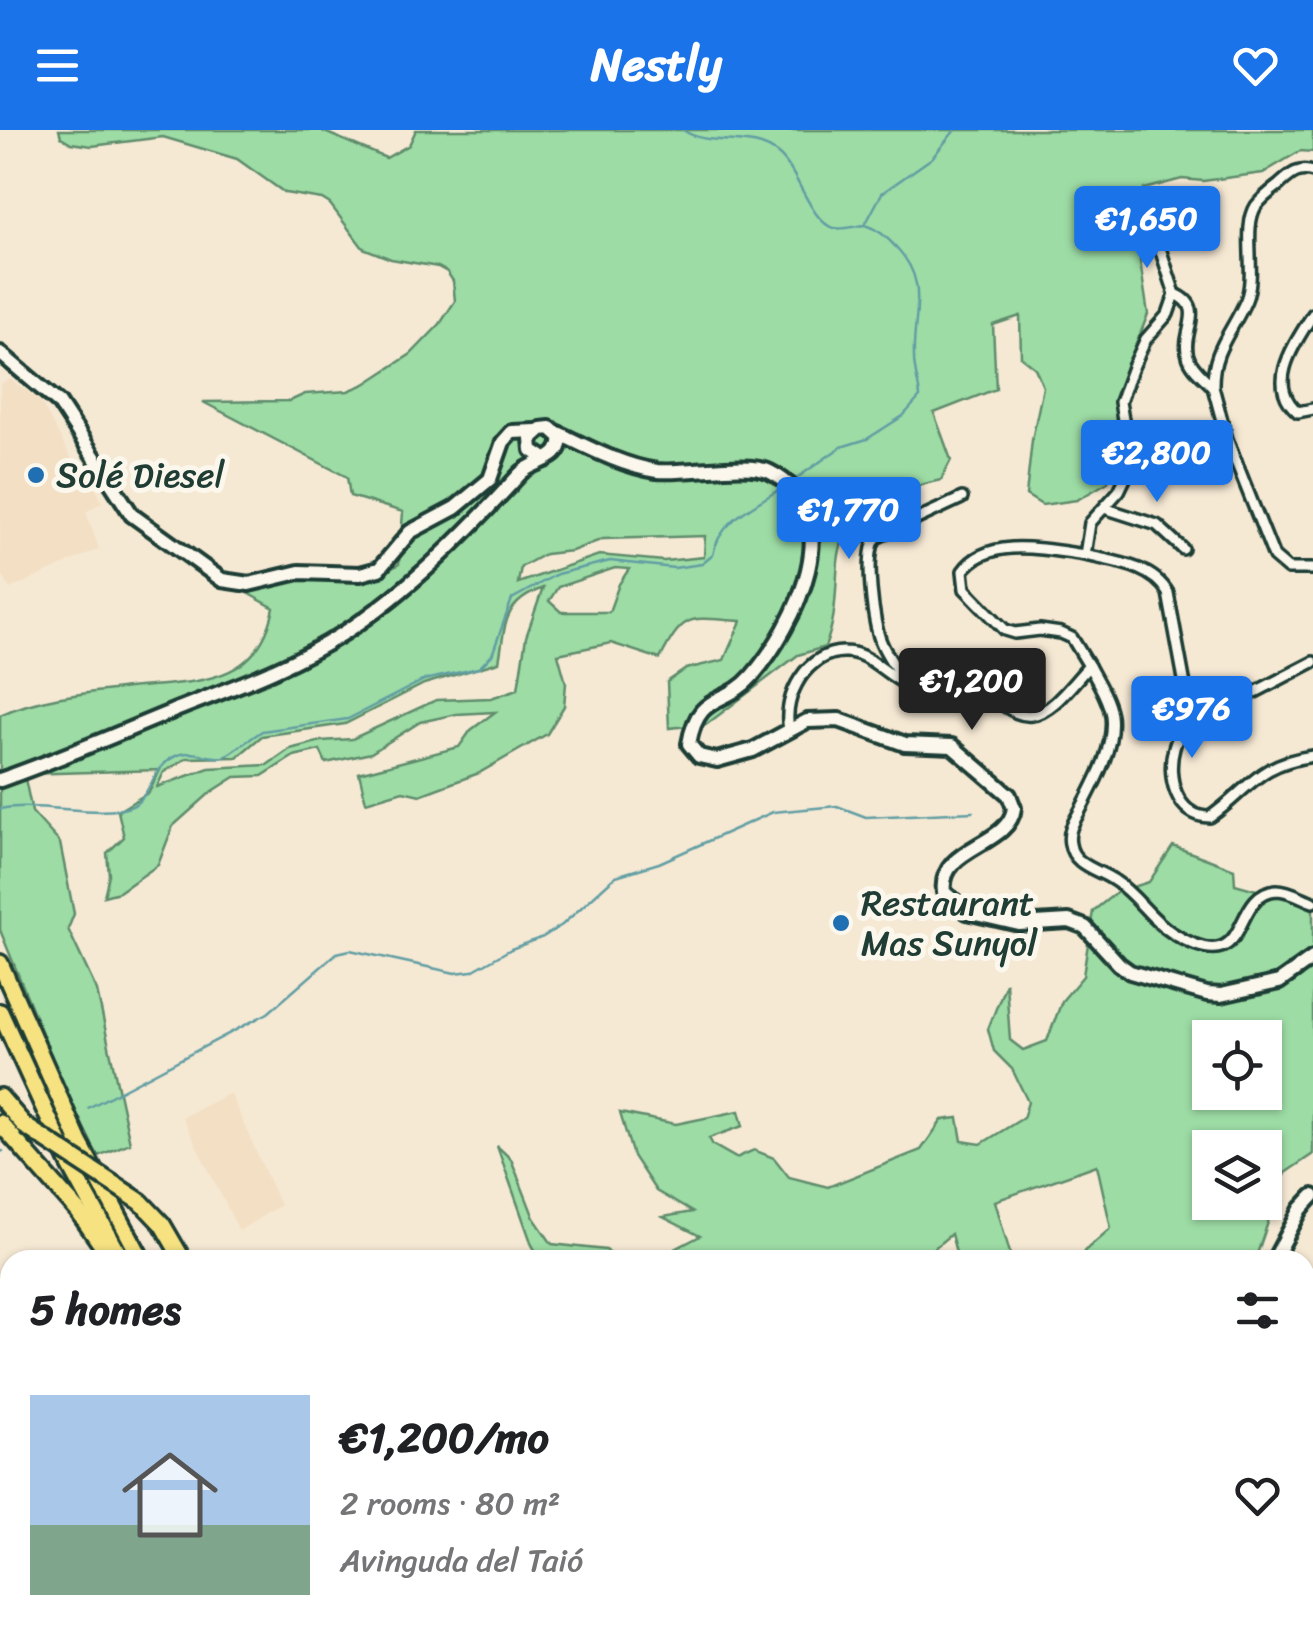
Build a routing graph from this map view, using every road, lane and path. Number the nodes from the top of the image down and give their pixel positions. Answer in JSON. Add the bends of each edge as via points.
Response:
{"nodes":[{"id":1,"x":1313,"y":172,"type":"edge"},
{"id":2,"x":1156,"y":236,"type":"dead end"},
{"id":3,"x":1174,"y":294,"type":"junction"},
{"id":4,"x":1313,"y":314,"type":"edge"},
{"id":5,"x":0,"y":353,"type":"edge"},
{"id":6,"x":1213,"y":388,"type":"junction"},
{"id":7,"x":1313,"y":409,"type":"edge"},
{"id":8,"x":558,"y":434,"type":"junction"},
{"id":9,"x":536,"y":445,"type":"junction"},
{"id":10,"x":589,"y":446,"type":"junction"},
{"id":11,"x":560,"y":450,"type":"junction"},
{"id":12,"x":962,"y":498,"type":"dead end"},
{"id":13,"x":1104,"y":508,"type":"junction"},
{"id":14,"x":1183,"y":550,"type":"dead end"},
{"id":15,"x":1085,"y":555,"type":"junction"},
{"id":16,"x":1313,"y":569,"type":"edge"},
{"id":17,"x":1313,"y":662,"type":"edge"},
{"id":18,"x":1089,"y":666,"type":"junction"},
{"id":19,"x":907,"y":685,"type":"junction"},
{"id":20,"x":1196,"y":704,"type":"junction"},
{"id":21,"x":789,"y":729,"type":"junction"},
{"id":22,"x":1313,"y":756,"type":"edge"},
{"id":23,"x":0,"y":780,"type":"edge"},
{"id":24,"x":1313,"y":902,"type":"edge"},
{"id":25,"x":1313,"y":958,"type":"edge"},
{"id":26,"x":0,"y":962,"type":"edge"},
{"id":27,"x":0,"y":1012,"type":"edge"},
{"id":28,"x":0,"y":1098,"type":"edge"},
{"id":29,"x":0,"y":1124,"type":"edge"},
{"id":30,"x":1313,"y":1196,"type":"edge"},
{"id":31,"x":105,"y":1250,"type":"edge"},
{"id":32,"x":116,"y":1250,"type":"edge"},
{"id":33,"x":137,"y":1250,"type":"edge"},
{"id":34,"x":177,"y":1250,"type":"edge"},
{"id":35,"x":1279,"y":1250,"type":"edge"}],
"edges":[{"from":1,"to":6,"type":"street","via":[[1290,175],[1252,214],[1247,298],[1214,358]]},
{"from":2,"to":3,"type":"street"},
{"from":3,"to":6,"type":"street","via":[[1190,304],[1190,362]]},
{"from":3,"to":13,"type":"street","via":[[1120,402],[1131,466]]},
{"from":4,"to":7,"type":"street","via":[[1282,378],[1292,409]]},
{"from":5,"to":9,"type":"street","via":[[59,402],[132,514],[234,584],[379,568],[410,532],[490,479],[509,435],[519,430]]},
{"from":6,"to":16,"type":"street","via":[[1274,557],[1288,568]]},
{"from":8,"to":9,"type":"street","via":[[546,428]]},
{"from":8,"to":10,"type":"street"},
{"from":8,"to":11,"type":"street"},
{"from":9,"to":11,"type":"street","via":[[553,457]]},
{"from":9,"to":23,"type":"street","via":[[523,472],[493,505],[342,635],[262,675]]},
{"from":10,"to":11,"type":"street"},
{"from":10,"to":21,"type":"street","via":[[624,464],[660,471],[760,468],[800,496],[810,534],[806,584],[796,608],[746,683],[707,704],[690,744],[699,756],[717,760],[753,750]]},
{"from":12,"to":19,"type":"street","via":[[871,544],[876,628]]},
{"from":13,"to":14,"type":"street","via":[[1157,525]]},
{"from":13,"to":15,"type":"street","via":[[1087,531]]},
{"from":15,"to":18,"type":"street","via":[[1000,550],[975,558],[962,580],[1005,630],[1061,632]]},
{"from":15,"to":20,"type":"street","via":[[1160,580],[1168,592],[1185,685]]},
{"from":17,"to":20,"type":"street","via":[[1242,699]]},
{"from":18,"to":19,"type":"street","via":[[1045,712],[1026,716],[984,695]]},
{"from":18,"to":24,"type":"street","via":[[1111,722],[1096,783],[1069,837],[1078,861],[1114,880],[1173,934],[1212,948],[1237,935],[1254,898],[1287,892]]},
{"from":19,"to":21,"type":"street","via":[[858,654],[832,654],[812,665],[789,696]]},
{"from":20,"to":22,"type":"street","via":[[1174,748],[1172,769],[1178,798],[1196,815],[1215,814],[1260,774]]},
{"from":21,"to":25,"type":"street","via":[[839,720],[905,744],[952,746],[1009,795],[1014,808],[1006,826],[946,871],[944,892],[967,912],[1019,924],[1085,926],[1130,972],[1207,994],[1279,982]]},
{"from":26,"to":33,"type":"highway","via":[[79,1142]]},
{"from":27,"to":32,"type":"highway","via":[[68,1163]]},
{"from":28,"to":34,"type":"highway","bridge":true,"via":[[25,1126],[141,1202]]},
{"from":29,"to":31,"type":"highway"},
{"from":30,"to":35,"type":"street"}]}
